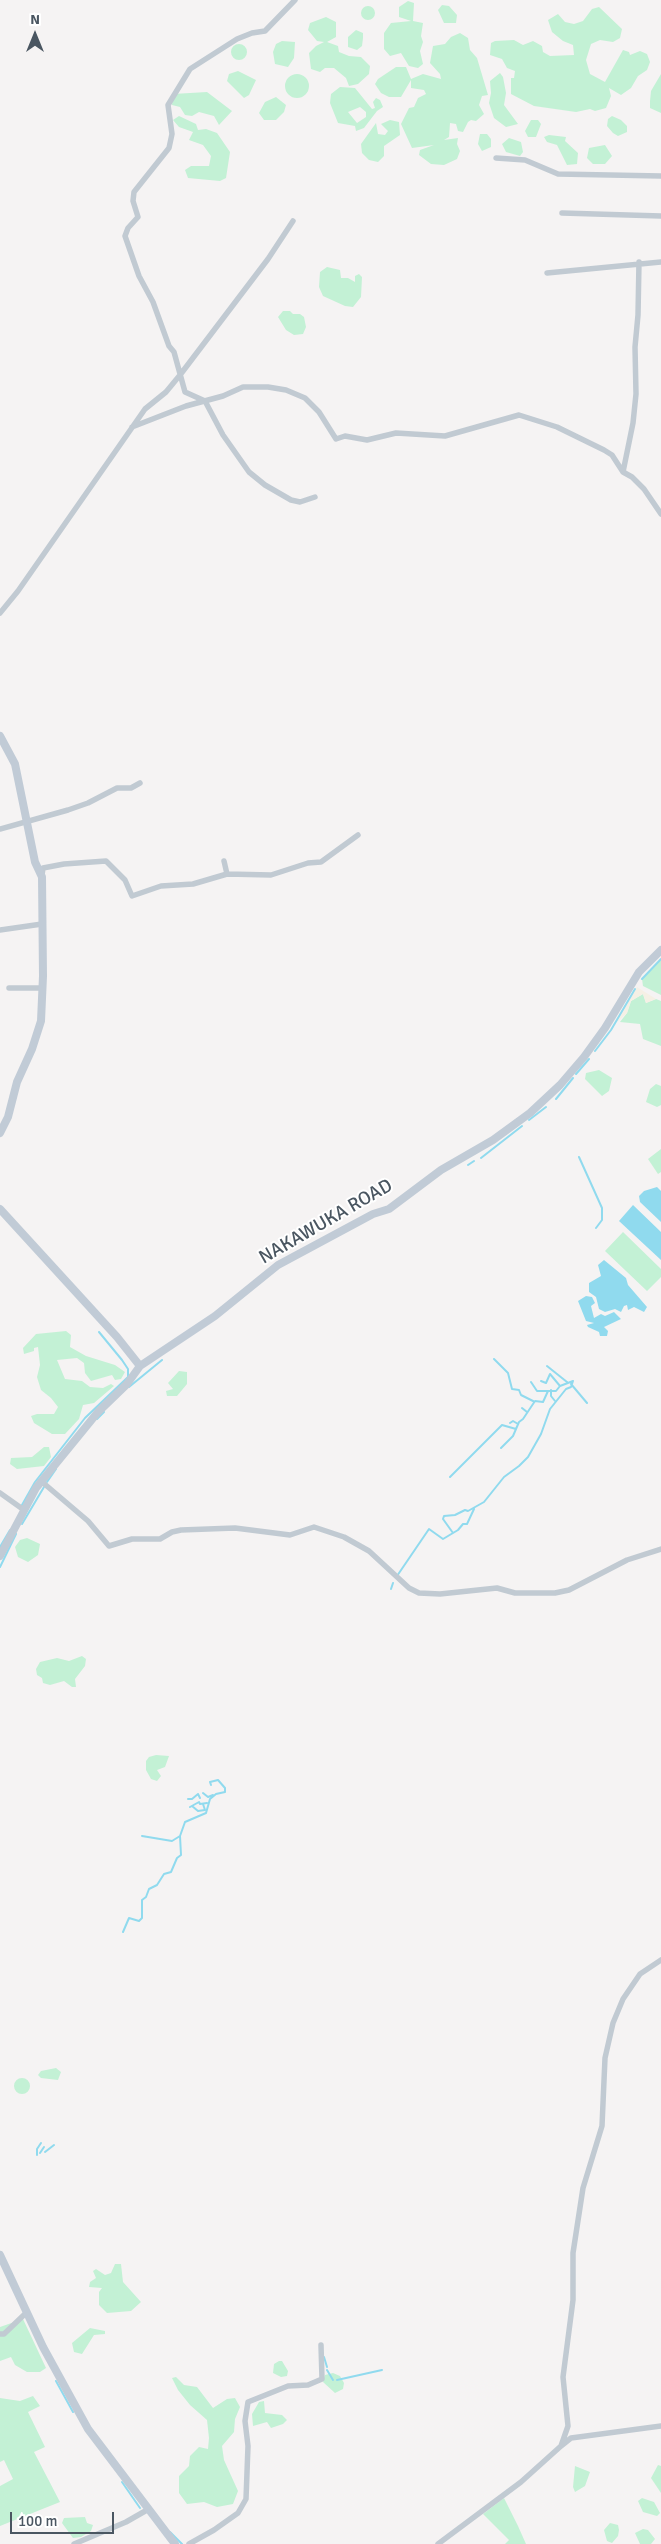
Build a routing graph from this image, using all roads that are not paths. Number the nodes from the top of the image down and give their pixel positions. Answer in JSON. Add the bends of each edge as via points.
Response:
{"nodes":[{"id":1,"x":295,"y":0,"type":"edge"},
{"id":2,"x":496,"y":158,"type":"dead end"},
{"id":3,"x":661,"y":176,"type":"edge"},
{"id":4,"x":562,"y":213,"type":"dead end"},
{"id":5,"x":661,"y":216,"type":"edge"},
{"id":6,"x":293,"y":220,"type":"dead end"},
{"id":7,"x":639,"y":262,"type":"junction"},
{"id":8,"x":661,"y":262,"type":"edge"},
{"id":9,"x":547,"y":274,"type":"dead end"},
{"id":10,"x":180,"y":375,"type":"junction"},
{"id":11,"x":205,"y":401,"type":"junction"},
{"id":12,"x":132,"y":428,"type":"junction"},
{"id":13,"x":623,"y":472,"type":"junction"},
{"id":14,"x":315,"y":497,"type":"dead end"},
{"id":15,"x":661,"y":514,"type":"edge"},
{"id":16,"x":0,"y":613,"type":"edge"},
{"id":17,"x":0,"y":736,"type":"edge"},
{"id":18,"x":140,"y":783,"type":"dead end"},
{"id":19,"x":28,"y":822,"type":"junction"},
{"id":20,"x":0,"y":829,"type":"edge"},
{"id":21,"x":358,"y":835,"type":"dead end"},
{"id":22,"x":224,"y":860,"type":"dead end"},
{"id":23,"x":227,"y":874,"type":"junction"},
{"id":24,"x":42,"y":877,"type":"junction"},
{"id":25,"x":42,"y":924,"type":"junction"},
{"id":26,"x":0,"y":930,"type":"edge"},
{"id":27,"x":661,"y":950,"type":"edge"},
{"id":28,"x":9,"y":988,"type":"dead end"},
{"id":29,"x":42,"y":988,"type":"junction"},
{"id":30,"x":0,"y":1133,"type":"edge"},
{"id":31,"x":0,"y":1209,"type":"edge"},
{"id":32,"x":140,"y":1366,"type":"junction"},
{"id":33,"x":41,"y":1481,"type":"junction"},
{"id":34,"x":0,"y":1494,"type":"edge"},
{"id":35,"x":24,"y":1510,"type":"junction"},
{"id":36,"x":661,"y":1549,"type":"edge"},
{"id":37,"x":0,"y":1556,"type":"edge"},
{"id":38,"x":661,"y":1960,"type":"edge"},
{"id":39,"x":0,"y":2255,"type":"edge"},
{"id":40,"x":27,"y":2312,"type":"junction"},
{"id":41,"x":0,"y":2334,"type":"edge"},
{"id":42,"x":321,"y":2345,"type":"dead end"},
{"id":43,"x":661,"y":2426,"type":"edge"},
{"id":44,"x":561,"y":2446,"type":"junction"},
{"id":45,"x":147,"y":2510,"type":"junction"},
{"id":46,"x":74,"y":2544,"type":"edge"},
{"id":47,"x":175,"y":2544,"type":"edge"},
{"id":48,"x":189,"y":2544,"type":"edge"},
{"id":49,"x":438,"y":2544,"type":"edge"}],
"edges":[{"from":1,"to":10,"type":"street","via":[[265,31],[237,39],[190,69],[168,105],[172,134],[169,148],[134,192],[138,217],[125,236],[139,276],[174,352]]},
{"from":2,"to":3,"type":"street","via":[[525,160],[558,174]]},
{"from":4,"to":5,"type":"street"},
{"from":6,"to":10,"type":"street","via":[[268,259]]},
{"from":7,"to":8,"type":"street"},
{"from":7,"to":9,"type":"street"},
{"from":7,"to":13,"type":"street","via":[[636,394]]},
{"from":10,"to":11,"type":"street","via":[[185,392]]},
{"from":10,"to":12,"type":"street","via":[[145,409]]},
{"from":11,"to":12,"type":"street"},
{"from":11,"to":13,"type":"street","via":[[244,387],[286,390],[304,398],[319,412],[336,439],[345,436],[367,440],[396,433],[445,436],[519,415],[558,427],[604,450],[612,455]]},
{"from":11,"to":14,"type":"street","via":[[222,435],[250,472],[279,495],[291,500],[300,502]]},
{"from":12,"to":16,"type":"street"},
{"from":13,"to":15,"type":"street","via":[[644,489]]},
{"from":17,"to":19,"type":"main road","via":[[15,764]]},
{"from":18,"to":19,"type":"street","via":[[131,788],[117,788],[88,803]]},
{"from":19,"to":20,"type":"street"},
{"from":19,"to":24,"type":"main road","via":[[35,862]]},
{"from":21,"to":23,"type":"street","via":[[321,862],[271,875]]},
{"from":22,"to":23,"type":"street"},
{"from":23,"to":24,"type":"street","via":[[193,884],[160,886],[132,896],[125,880],[106,861],[43,868]]},
{"from":24,"to":25,"type":"main road"},
{"from":25,"to":26,"type":"street"},
{"from":25,"to":29,"type":"main road"},
{"from":27,"to":32,"type":"main road","name":"NAKAWUKA ROAD","via":[[639,972],[584,1057],[530,1113],[389,1209],[372,1214],[278,1265],[215,1316]]},
{"from":28,"to":29,"type":"street"},
{"from":29,"to":30,"type":"main road","via":[[40,1021]]},
{"from":31,"to":32,"type":"main road"},
{"from":32,"to":33,"type":"main road","name":"NAKAWUKA ROAD"},
{"from":33,"to":35,"type":"main road","name":"NAKAWUKA ROAD"},
{"from":33,"to":36,"type":"street","via":[[88,1521],[109,1546],[132,1539],[160,1539],[181,1530],[236,1528],[290,1535],[314,1527],[344,1537],[369,1551],[409,1588],[419,1593],[497,1588],[515,1593],[555,1593],[569,1590],[627,1560]]},
{"from":34,"to":35,"type":"street"},
{"from":35,"to":37,"type":"main road","name":"NAKAWUKA ROAD"},
{"from":38,"to":44,"type":"street","via":[[640,1974],[623,1999],[613,2023],[605,2058],[602,2126],[583,2188],[573,2253],[572,2300],[563,2377],[568,2426]]},
{"from":39,"to":40,"type":"main road"},
{"from":40,"to":41,"type":"street","via":[[4,2334]]},
{"from":40,"to":45,"type":"main road","via":[[88,2429]]},
{"from":42,"to":48,"type":"street","via":[[322,2379],[308,2385],[288,2386],[248,2402],[245,2421],[248,2446],[246,2499],[238,2512]]},
{"from":43,"to":44,"type":"street","via":[[571,2438]]},
{"from":44,"to":49,"type":"street","via":[[521,2482]]},
{"from":45,"to":46,"type":"street"},
{"from":45,"to":47,"type":"main road"}]}
